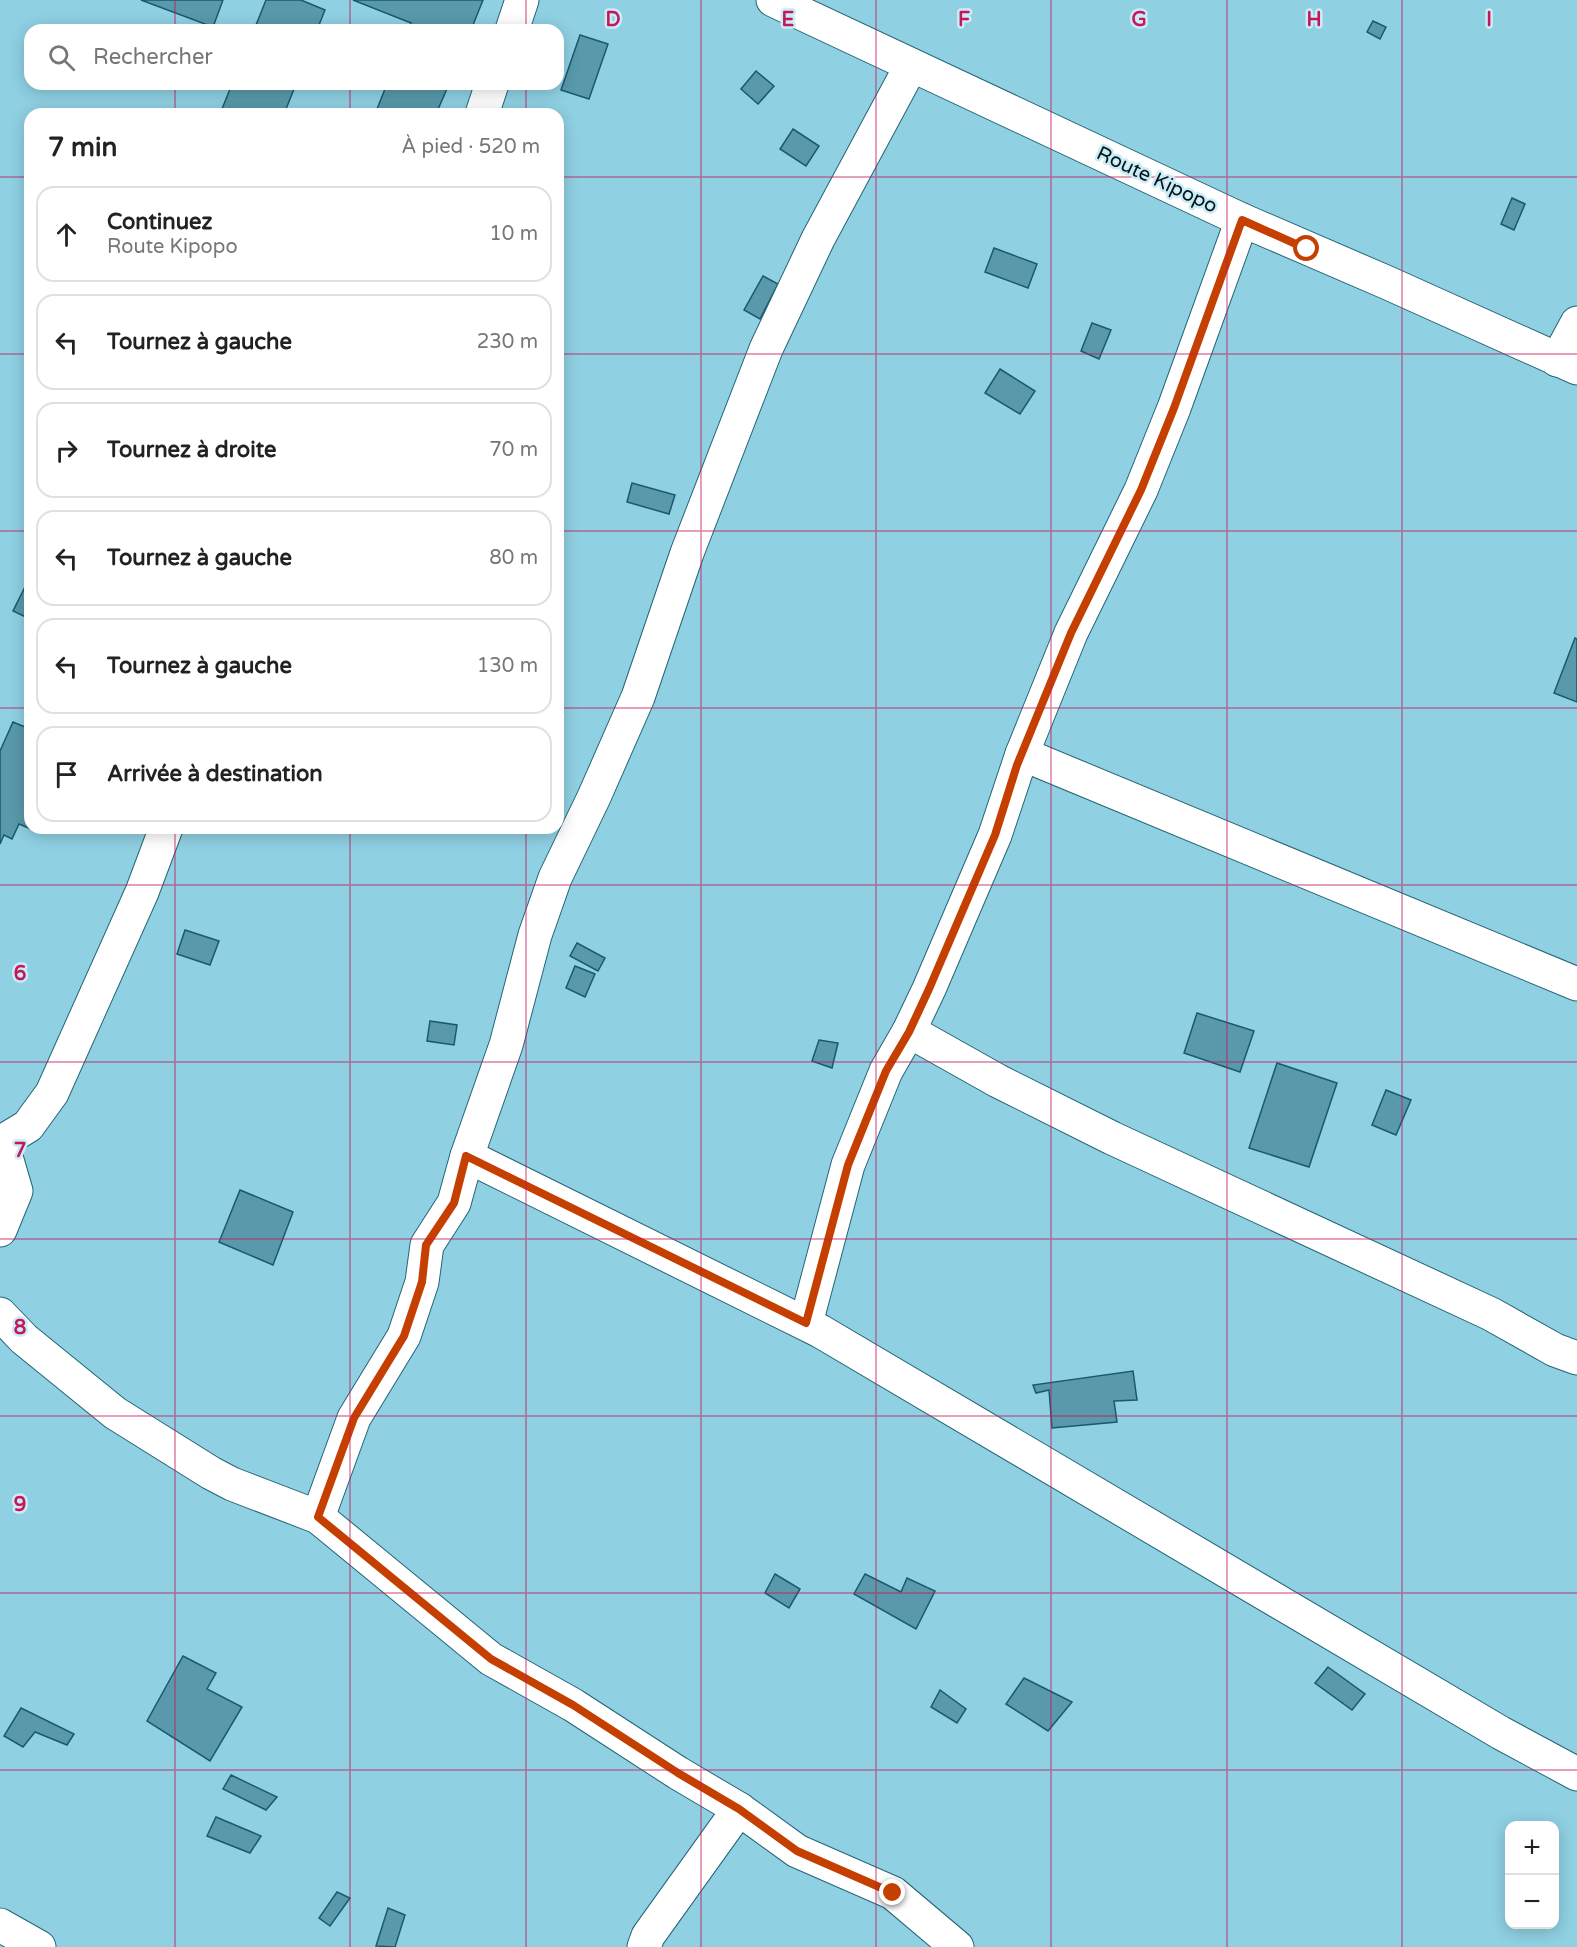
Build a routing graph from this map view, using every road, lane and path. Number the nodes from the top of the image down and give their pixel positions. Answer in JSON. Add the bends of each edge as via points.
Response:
{"nodes":[{"id":1,"x":522,"y":0,"type":"edge"},
{"id":2,"x":773,"y":0,"type":"edge"},
{"id":3,"x":514,"y":24,"type":"edge"},
{"id":4,"x":911,"y":66,"type":"junction"},
{"id":5,"x":490,"y":90,"type":"edge"},
{"id":6,"x":484,"y":108,"type":"edge"},
{"id":7,"x":1242,"y":220,"type":"junction"},
{"id":8,"x":1577,"y":323,"type":"edge"},
{"id":9,"x":1567,"y":364,"type":"edge"},
{"id":10,"x":1022,"y":754,"type":"junction"},
{"id":11,"x":164,"y":834,"type":"edge"},
{"id":12,"x":1577,"y":984,"type":"edge"},
{"id":13,"x":909,"y":1032,"type":"junction"},
{"id":14,"x":1,"y":1143,"type":"edge"},
{"id":15,"x":466,"y":1156,"type":"junction"},
{"id":16,"x":0,"y":1230,"type":"edge"},
{"id":17,"x":0,"y":1314,"type":"edge"},
{"id":18,"x":806,"y":1323,"type":"junction"},
{"id":19,"x":1577,"y":1358,"type":"edge"},
{"id":20,"x":318,"y":1517,"type":"junction"},
{"id":21,"x":1577,"y":1774,"type":"edge"},
{"id":22,"x":739,"y":1809,"type":"junction"},
{"id":23,"x":0,"y":1924,"type":"edge"},
{"id":24,"x":39,"y":1947,"type":"edge"},
{"id":25,"x":644,"y":1947,"type":"edge"},
{"id":26,"x":957,"y":1947,"type":"edge"}],
"edges":[{"from":1,"to":3,"type":"street"},
{"from":2,"to":4,"type":"street","name":"Route Kipopo"},
{"from":4,"to":7,"type":"street","name":"Route Kipopo"},
{"from":4,"to":15,"type":"street","via":[[818,239],[766,349],[687,553],[638,697],[555,878],[535,935],[506,1045]]},
{"from":5,"to":6,"type":"street"},
{"from":7,"to":9,"type":"street","name":"Route Kipopo"},
{"from":7,"to":10,"type":"street","via":[[1141,490],[1071,633]]},
{"from":8,"to":9,"type":"street"},
{"from":10,"to":12,"type":"street"},
{"from":10,"to":13,"type":"street","via":[[995,835]]},
{"from":11,"to":14,"type":"street","via":[[142,892],[52,1093],[28,1126]]},
{"from":13,"to":18,"type":"street","via":[[886,1071],[848,1165]]},
{"from":13,"to":19,"type":"street","via":[[1112,1138]]},
{"from":14,"to":16,"type":"street","via":[[16,1191]]},
{"from":15,"to":18,"type":"street"},
{"from":15,"to":20,"type":"street","via":[[454,1203],[426,1245],[422,1282],[404,1336],[354,1418]]},
{"from":17,"to":20,"type":"street","via":[[24,1339],[115,1413],[222,1479]]},
{"from":18,"to":21,"type":"street"},
{"from":20,"to":22,"type":"street","via":[[491,1659],[573,1705]]},
{"from":22,"to":25,"type":"street"},
{"from":22,"to":26,"type":"street","via":[[797,1851],[893,1893]]},
{"from":23,"to":24,"type":"street"}]}
